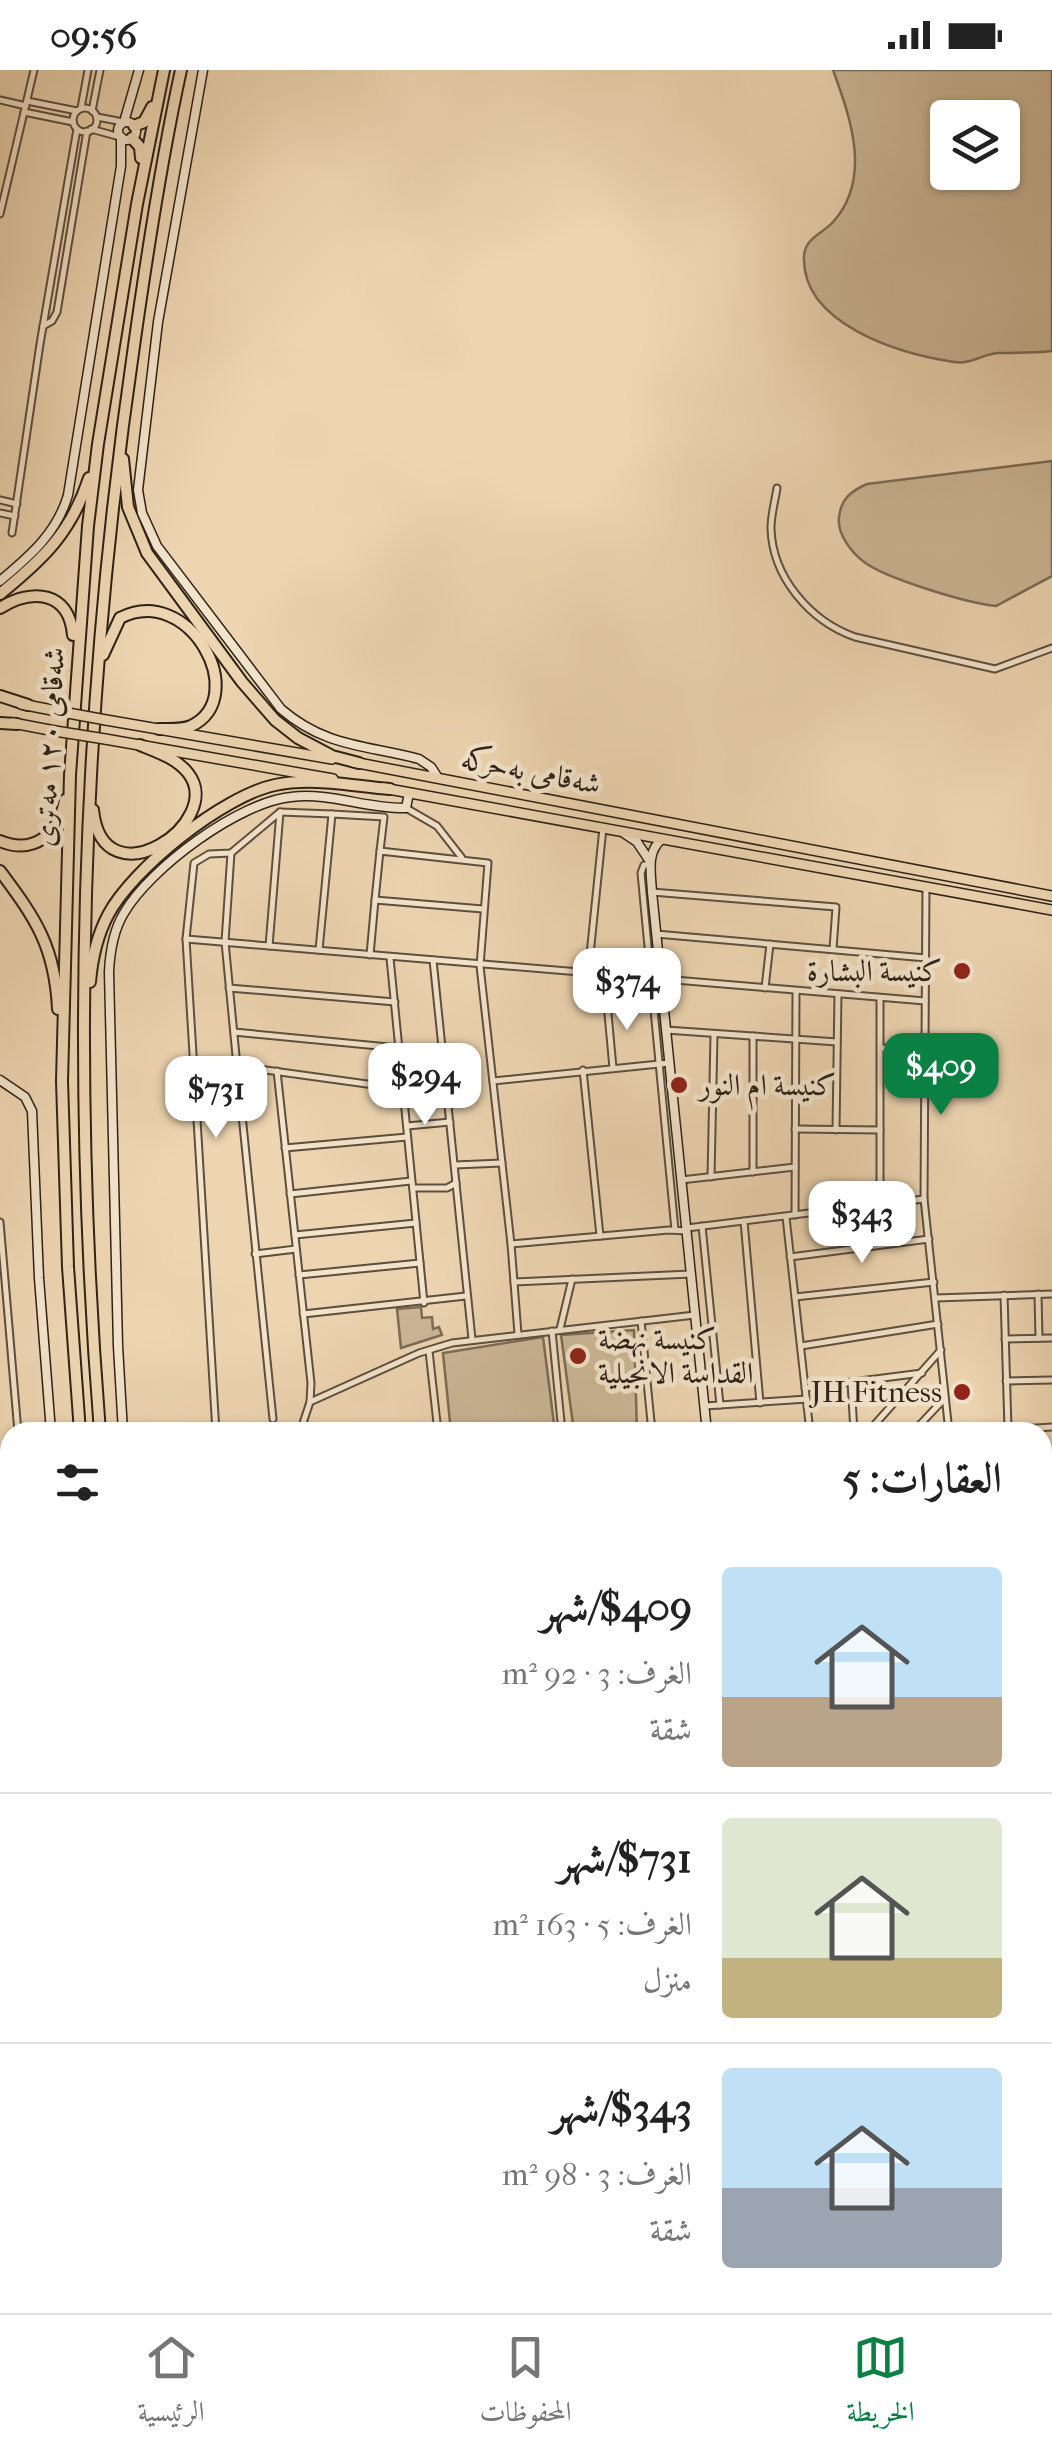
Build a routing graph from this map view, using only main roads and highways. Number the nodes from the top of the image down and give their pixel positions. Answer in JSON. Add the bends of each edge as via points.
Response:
{"nodes":[{"id":1,"x":164,"y":70,"type":"edge"},
{"id":2,"x":182,"y":70,"type":"edge"},
{"id":3,"x":158,"y":98,"type":"junction"},
{"id":4,"x":143,"y":175,"type":"junction"},
{"id":5,"x":122,"y":422,"type":"junction"},
{"id":6,"x":98,"y":444,"type":"junction"},
{"id":7,"x":0,"y":594,"type":"edge"},
{"id":8,"x":0,"y":608,"type":"edge"},
{"id":9,"x":96,"y":680,"type":"junction"},
{"id":10,"x":75,"y":683,"type":"junction"},
{"id":11,"x":0,"y":698,"type":"edge"},
{"id":12,"x":28,"y":705,"type":"joint"},
{"id":13,"x":0,"y":722,"type":"edge"},
{"id":14,"x":17,"y":724,"type":"joint"},
{"id":15,"x":159,"y":729,"type":"junction"},
{"id":16,"x":140,"y":745,"type":"junction"},
{"id":17,"x":359,"y":764,"type":"junction"},
{"id":18,"x":70,"y":775,"type":"junction"},
{"id":19,"x":90,"y":779,"type":"junction"},
{"id":20,"x":390,"y":789,"type":"junction"},
{"id":21,"x":0,"y":841,"type":"edge"},
{"id":22,"x":0,"y":871,"type":"edge"},
{"id":23,"x":1052,"y":896,"type":"edge"},
{"id":24,"x":1052,"y":910,"type":"edge"},
{"id":25,"x":83,"y":1052,"type":"junction"},
{"id":26,"x":62,"y":1080,"type":"junction"},
{"id":27,"x":79,"y":1422,"type":"edge"},
{"id":28,"x":99,"y":1422,"type":"edge"}],
"edges":[{"from":1,"to":3,"type":"highway","name":"شەقامی ١٢٠ مەتری"},
{"from":2,"to":5,"type":"highway","name":"شەقامی ١٢٠ مەتری"},
{"from":3,"to":4,"type":"highway","name":"شەقامی ١٢٠ مەتری"},
{"from":3,"to":4,"type":"highway","via":[[145,120],[127,131],[141,149]]},
{"from":4,"to":6,"type":"highway","name":"شەقامی ١٢٠ مەتری"},
{"from":5,"to":9,"type":"highway","name":"شەقامی ١٢٠ مەتری"},
{"from":5,"to":17,"type":"highway","via":[[128,507],[147,553],[274,720],[332,756]]},
{"from":6,"to":7,"type":"highway","via":[[66,530]]},
{"from":6,"to":10,"type":"highway","name":"شەقامی ١٢٠ مەتری"},
{"from":8,"to":10,"type":"highway","via":[[32,595],[64,608],[73,628]]},
{"from":9,"to":15,"type":"highway","via":[[120,618],[154,610],[190,627],[208,654],[216,692],[210,709],[191,726]]},
{"from":9,"to":19,"type":"highway","name":"شەقامی ١٢٠ مەتری"},
{"from":10,"to":18,"type":"highway","name":"شەقامی ١٢٠ مەتری"},
{"from":11,"to":12,"type":"highway"},
{"from":12,"to":15,"type":"main road","name":"شەقامی بەحرکە","bridge":true},
{"from":13,"to":14,"type":"highway"},
{"from":14,"to":16,"type":"main road","name":"شەقامی بەحرکە","bridge":true},
{"from":15,"to":17,"type":"main road","name":"شەقامی بەحرکە"},
{"from":16,"to":19,"type":"highway","via":[[177,762],[195,786],[191,811],[166,842],[136,854],[107,845],[96,829]]},
{"from":16,"to":20,"type":"main road","name":"شەقامی بەحرکە"},
{"from":17,"to":23,"type":"main road","name":"شەقامی بەحرکە"},
{"from":18,"to":21,"type":"highway","via":[[63,812],[48,836],[21,847]]},
{"from":18,"to":26,"type":"highway","name":"شەقامی ١٢٠ مەتری"},
{"from":19,"to":25,"type":"highway","name":"شەقامی ١٢٠ مەتری"},
{"from":20,"to":24,"type":"main road","name":"شەقامی بەحرکە"},
{"from":20,"to":25,"type":"highway","via":[[299,782],[252,793],[210,816],[144,870],[118,898],[95,946]]},
{"from":22,"to":26,"type":"highway","via":[[49,948]]},
{"from":25,"to":28,"type":"highway","name":"شەقامی ١٢٠ مەتری"},
{"from":26,"to":27,"type":"highway","name":"شەقامی ١٢٠ مەتری"}]}
